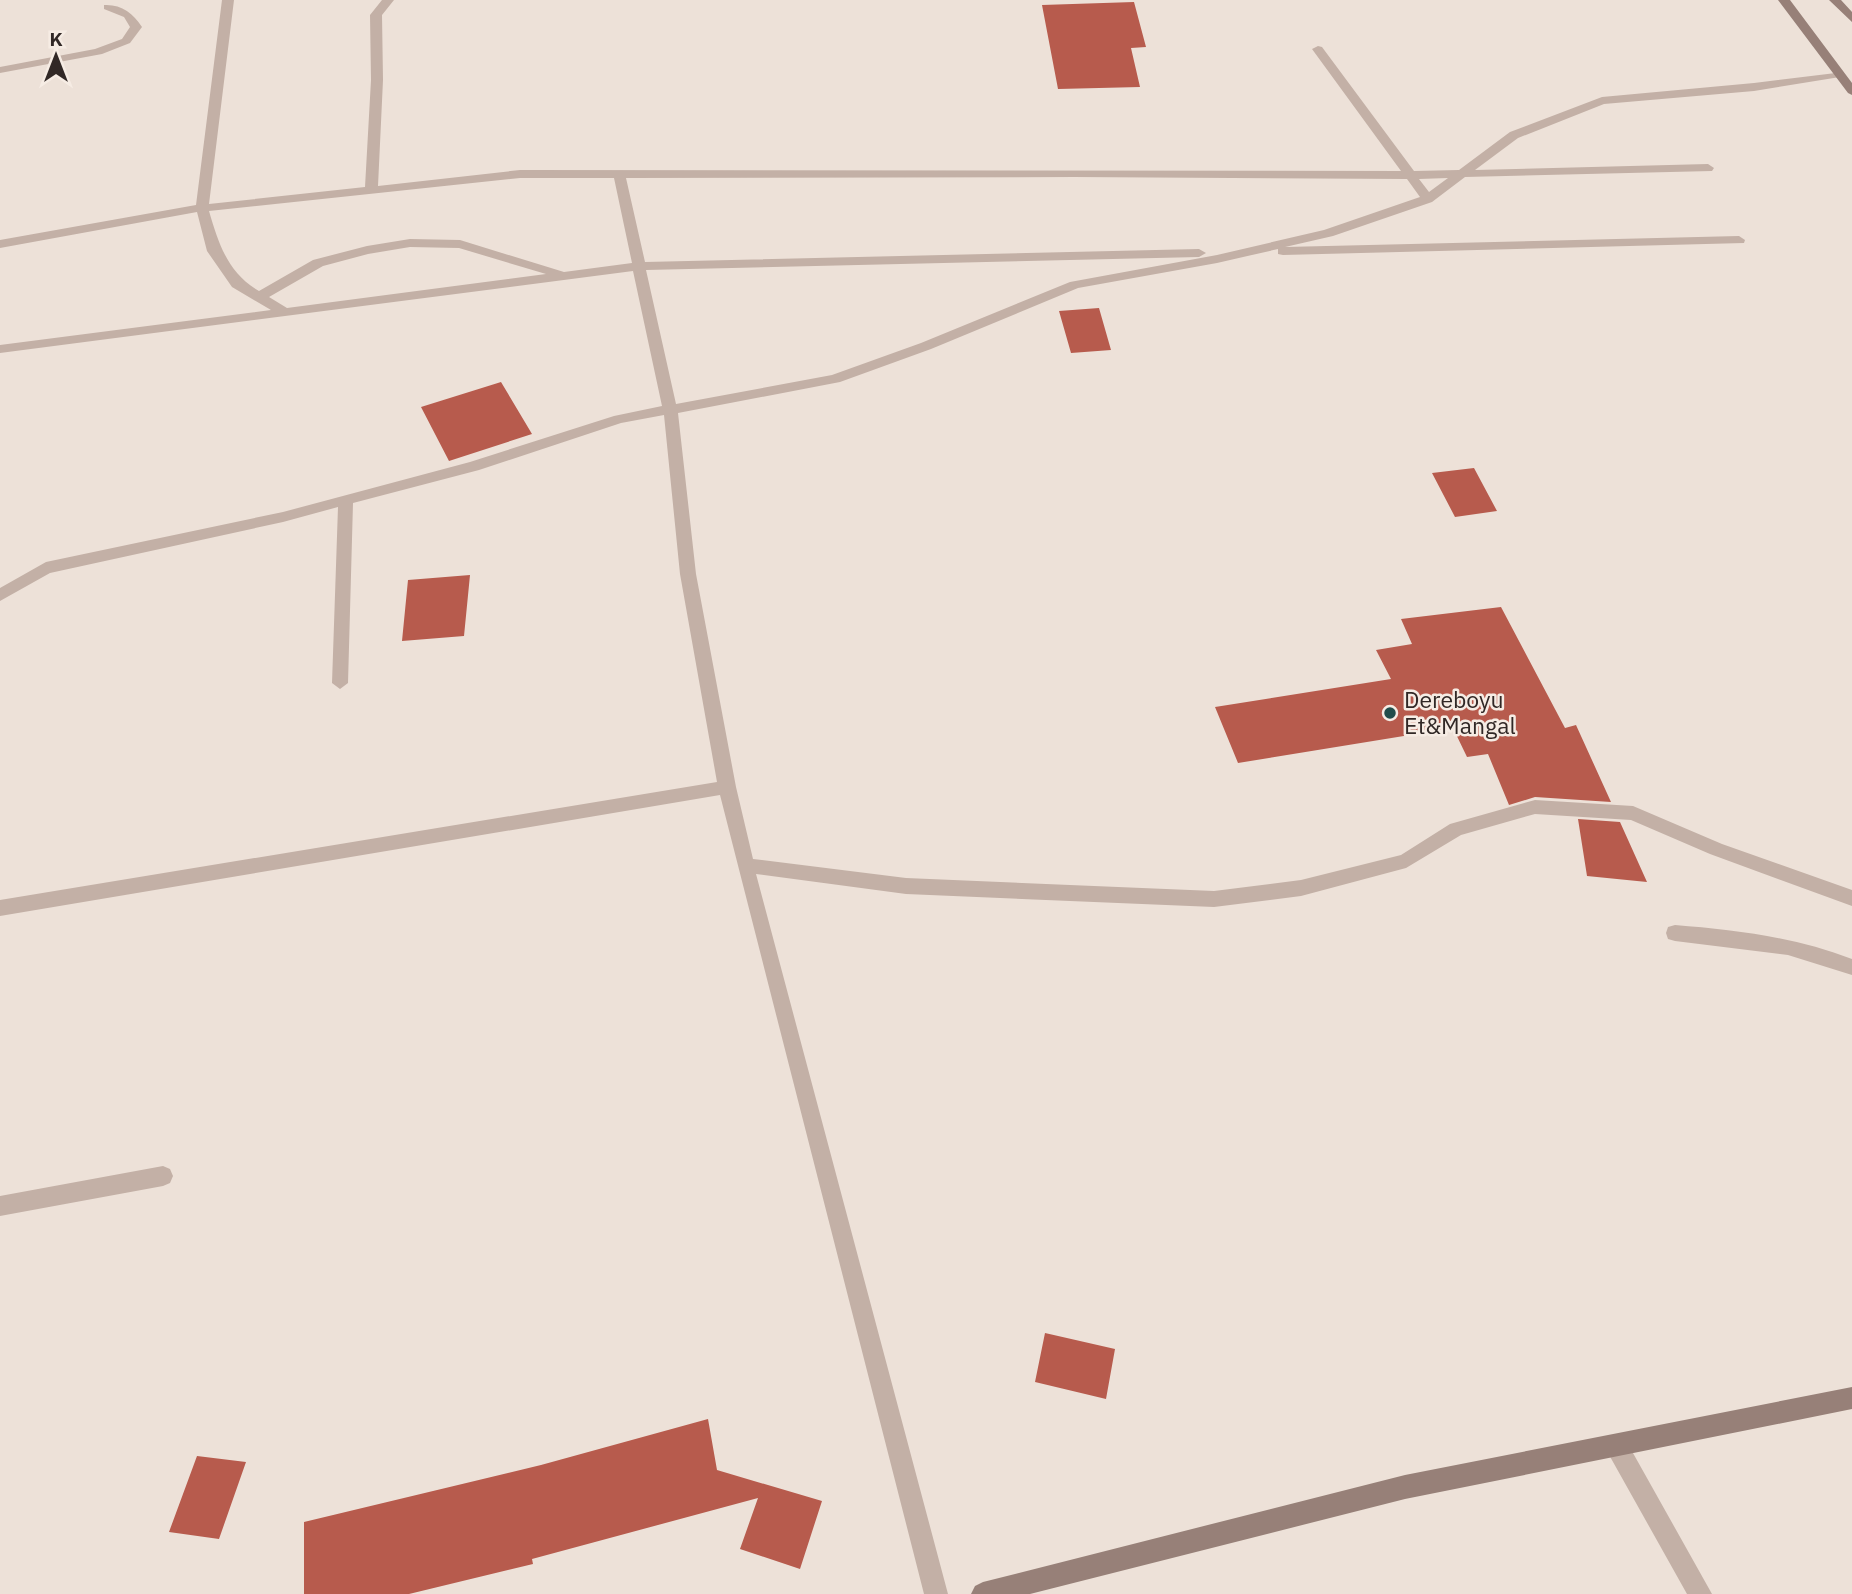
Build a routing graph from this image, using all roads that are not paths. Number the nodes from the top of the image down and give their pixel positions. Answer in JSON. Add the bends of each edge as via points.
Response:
{"nodes":[{"id":1,"x":228,"y":0,"type":"edge"},
{"id":2,"x":388,"y":0,"type":"edge"},
{"id":3,"x":1784,"y":0,"type":"edge"},
{"id":4,"x":1835,"y":0,"type":"edge"},
{"id":5,"x":108,"y":7,"type":"dead end"},
{"id":6,"x":1852,"y":19,"type":"edge"},
{"id":7,"x":1318,"y":49,"type":"dead end"},
{"id":8,"x":0,"y":70,"type":"edge"},
{"id":9,"x":1840,"y":75,"type":"junction"},
{"id":10,"x":1852,"y":91,"type":"edge"},
{"id":11,"x":1708,"y":168,"type":"dead end"},
{"id":12,"x":1462,"y":173,"type":"junction"},
{"id":13,"x":619,"y":174,"type":"junction"},
{"id":14,"x":1410,"y":175,"type":"junction"},
{"id":15,"x":370,"y":190,"type":"junction"},
{"id":16,"x":1428,"y":199,"type":"junction"},
{"id":17,"x":202,"y":208,"type":"junction"},
{"id":18,"x":1739,"y":240,"type":"dead end"},
{"id":19,"x":0,"y":244,"type":"edge"},
{"id":20,"x":1247,"y":252,"type":"junction"},
{"id":21,"x":639,"y":266,"type":"junction"},
{"id":22,"x":568,"y":275,"type":"junction"},
{"id":23,"x":259,"y":297,"type":"junction"},
{"id":24,"x":285,"y":312,"type":"junction"},
{"id":25,"x":0,"y":349,"type":"edge"},
{"id":26,"x":670,"y":409,"type":"junction"},
{"id":27,"x":345,"y":500,"type":"junction"},
{"id":28,"x":0,"y":595,"type":"edge"},
{"id":29,"x":340,"y":683,"type":"dead end"},
{"id":30,"x":727,"y":787,"type":"junction"},
{"id":31,"x":745,"y":865,"type":"junction"},
{"id":32,"x":1852,"y":898,"type":"edge"},
{"id":33,"x":0,"y":908,"type":"edge"},
{"id":34,"x":1675,"y":933,"type":"dead end"},
{"id":35,"x":1852,"y":967,"type":"edge"},
{"id":36,"x":163,"y":1176,"type":"dead end"},
{"id":37,"x":0,"y":1206,"type":"edge"},
{"id":38,"x":1852,"y":1398,"type":"edge"},
{"id":39,"x":1616,"y":1445,"type":"junction"},
{"id":40,"x":936,"y":1594,"type":"edge"},
{"id":41,"x":983,"y":1594,"type":"edge"},
{"id":42,"x":1700,"y":1594,"type":"edge"}],
"edges":[{"from":1,"to":17,"type":"street"},
{"from":2,"to":15,"type":"street","via":[[376,15]]},
{"from":3,"to":9,"type":"street"},
{"from":4,"to":6,"type":"street"},
{"from":5,"to":8,"type":"street","via":[[128,15],[136,27],[126,41],[98,52]]},
{"from":7,"to":14,"type":"street"},
{"from":9,"to":10,"type":"street"},
{"from":9,"to":12,"type":"street","via":[[1602,101],[1514,135]]},
{"from":11,"to":12,"type":"street"},
{"from":12,"to":14,"type":"street"},
{"from":12,"to":16,"type":"street"},
{"from":13,"to":14,"type":"street"},
{"from":13,"to":15,"type":"street","via":[[520,174]]},
{"from":13,"to":21,"type":"street"},
{"from":14,"to":16,"type":"street"},
{"from":15,"to":17,"type":"street"},
{"from":16,"to":20,"type":"street","via":[[1328,233]]},
{"from":17,"to":19,"type":"street"},
{"from":17,"to":23,"type":"street","via":[[214,251],[237,284]]},
{"from":18,"to":20,"type":"street"},
{"from":20,"to":21,"type":"street"},
{"from":20,"to":26,"type":"street","via":[[1075,285],[835,379]]},
{"from":21,"to":22,"type":"street"},
{"from":21,"to":26,"type":"street"},
{"from":22,"to":23,"type":"street","via":[[460,244],[410,243],[318,263]]},
{"from":22,"to":24,"type":"street"},
{"from":23,"to":24,"type":"street"},
{"from":24,"to":25,"type":"street"},
{"from":26,"to":27,"type":"street","via":[[619,419],[474,466]]},
{"from":26,"to":30,"type":"street","via":[[688,573]]},
{"from":27,"to":28,"type":"street","via":[[46,568]]},
{"from":27,"to":29,"type":"street"},
{"from":30,"to":31,"type":"street"},
{"from":30,"to":33,"type":"street"},
{"from":31,"to":32,"type":"street","via":[[906,886],[1214,899],[1301,888],[1406,861],[1456,829],[1535,807],[1633,813],[1716,849]]},
{"from":31,"to":40,"type":"street"},
{"from":34,"to":35,"type":"street","via":[[1736,939],[1829,957]]},
{"from":36,"to":37,"type":"street"},
{"from":38,"to":39,"type":"street"},
{"from":39,"to":41,"type":"street","via":[[1405,1487]]},
{"from":39,"to":42,"type":"street"}]}
